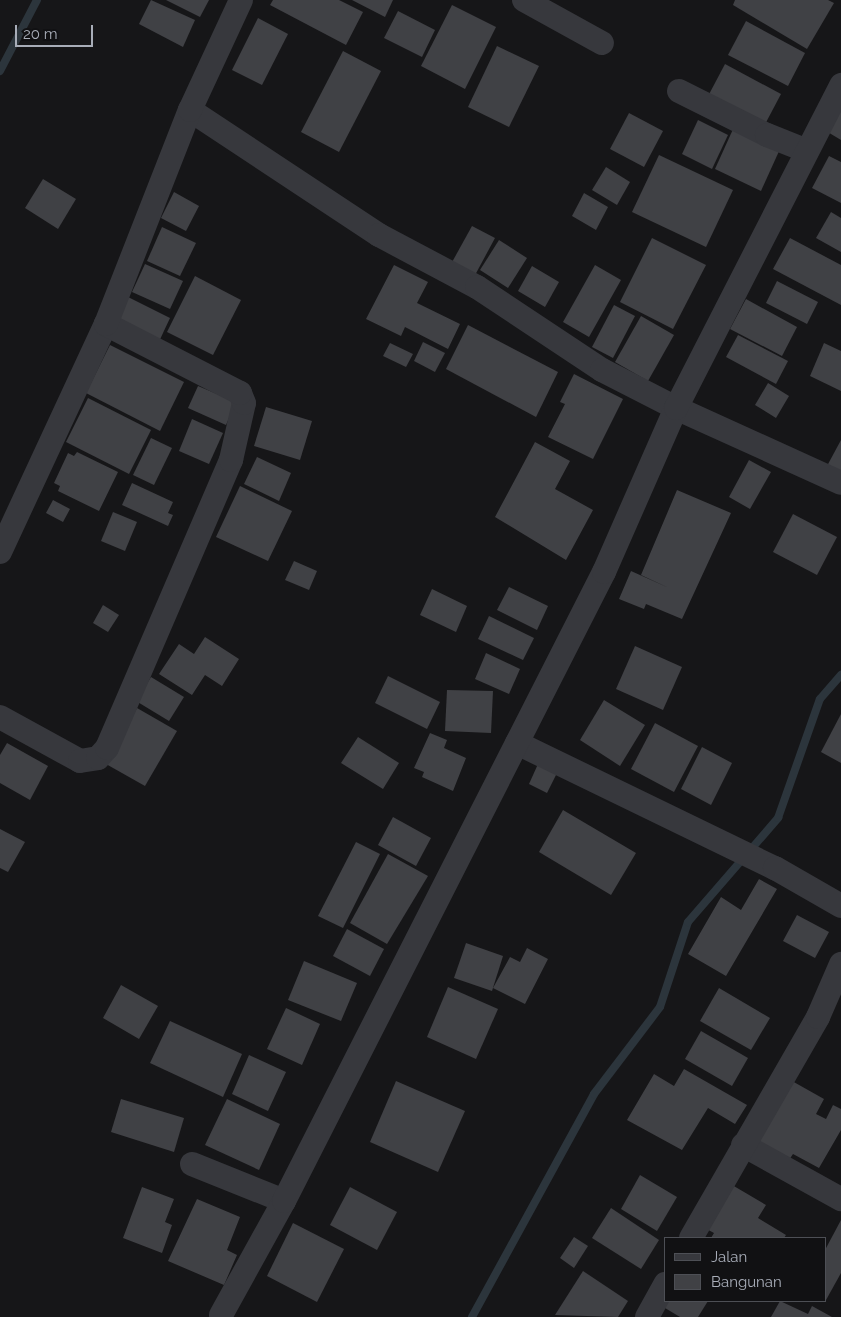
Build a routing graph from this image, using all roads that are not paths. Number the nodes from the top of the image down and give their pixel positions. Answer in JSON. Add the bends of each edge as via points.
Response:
{"nodes":[{"id":1,"x":241,"y":0,"type":"edge"},
{"id":2,"x":524,"y":0,"type":"edge"},
{"id":3,"x":602,"y":43,"type":"dead end"},
{"id":4,"x":841,"y":85,"type":"edge"},
{"id":5,"x":678,"y":91,"type":"dead end"},
{"id":6,"x":190,"y":110,"type":"junction"},
{"id":7,"x":807,"y":150,"type":"junction"},
{"id":8,"x":106,"y":324,"type":"junction"},
{"id":9,"x":676,"y":408,"type":"junction"},
{"id":10,"x":841,"y":483,"type":"edge"},
{"id":11,"x":0,"y":552,"type":"edge"},
{"id":12,"x":0,"y":717,"type":"edge"},
{"id":13,"x":517,"y":743,"type":"junction"},
{"id":14,"x":841,"y":906,"type":"edge"},
{"id":15,"x":841,"y":964,"type":"edge"},
{"id":16,"x":743,"y":1144,"type":"junction"},
{"id":17,"x":192,"y":1164,"type":"dead end"},
{"id":18,"x":841,"y":1199,"type":"edge"},
{"id":19,"x":284,"y":1201,"type":"junction"},
{"id":20,"x":691,"y":1237,"type":"edge"},
{"id":21,"x":664,"y":1286,"type":"edge"},
{"id":22,"x":221,"y":1315,"type":"dead end"},
{"id":23,"x":650,"y":1316,"type":"edge"}],
"edges":[{"from":1,"to":6,"type":"street"},
{"from":2,"to":3,"type":"street"},
{"from":4,"to":7,"type":"street"},
{"from":5,"to":7,"type":"street","via":[[767,135]]},
{"from":6,"to":8,"type":"street"},
{"from":6,"to":9,"type":"street","via":[[379,235],[477,288],[602,370]]},
{"from":7,"to":9,"type":"street"},
{"from":8,"to":11,"type":"street"},
{"from":8,"to":12,"type":"street","via":[[240,393],[244,403],[231,460],[106,748],[98,758],[80,761]]},
{"from":9,"to":10,"type":"street"},
{"from":9,"to":13,"type":"street","via":[[604,572]]},
{"from":13,"to":14,"type":"street","via":[[775,868]]},
{"from":13,"to":19,"type":"street"},
{"from":15,"to":16,"type":"street","via":[[818,1017]]},
{"from":16,"to":18,"type":"street"},
{"from":16,"to":20,"type":"street"},
{"from":17,"to":19,"type":"street"},
{"from":19,"to":22,"type":"street"},
{"from":21,"to":23,"type":"street"}]}
